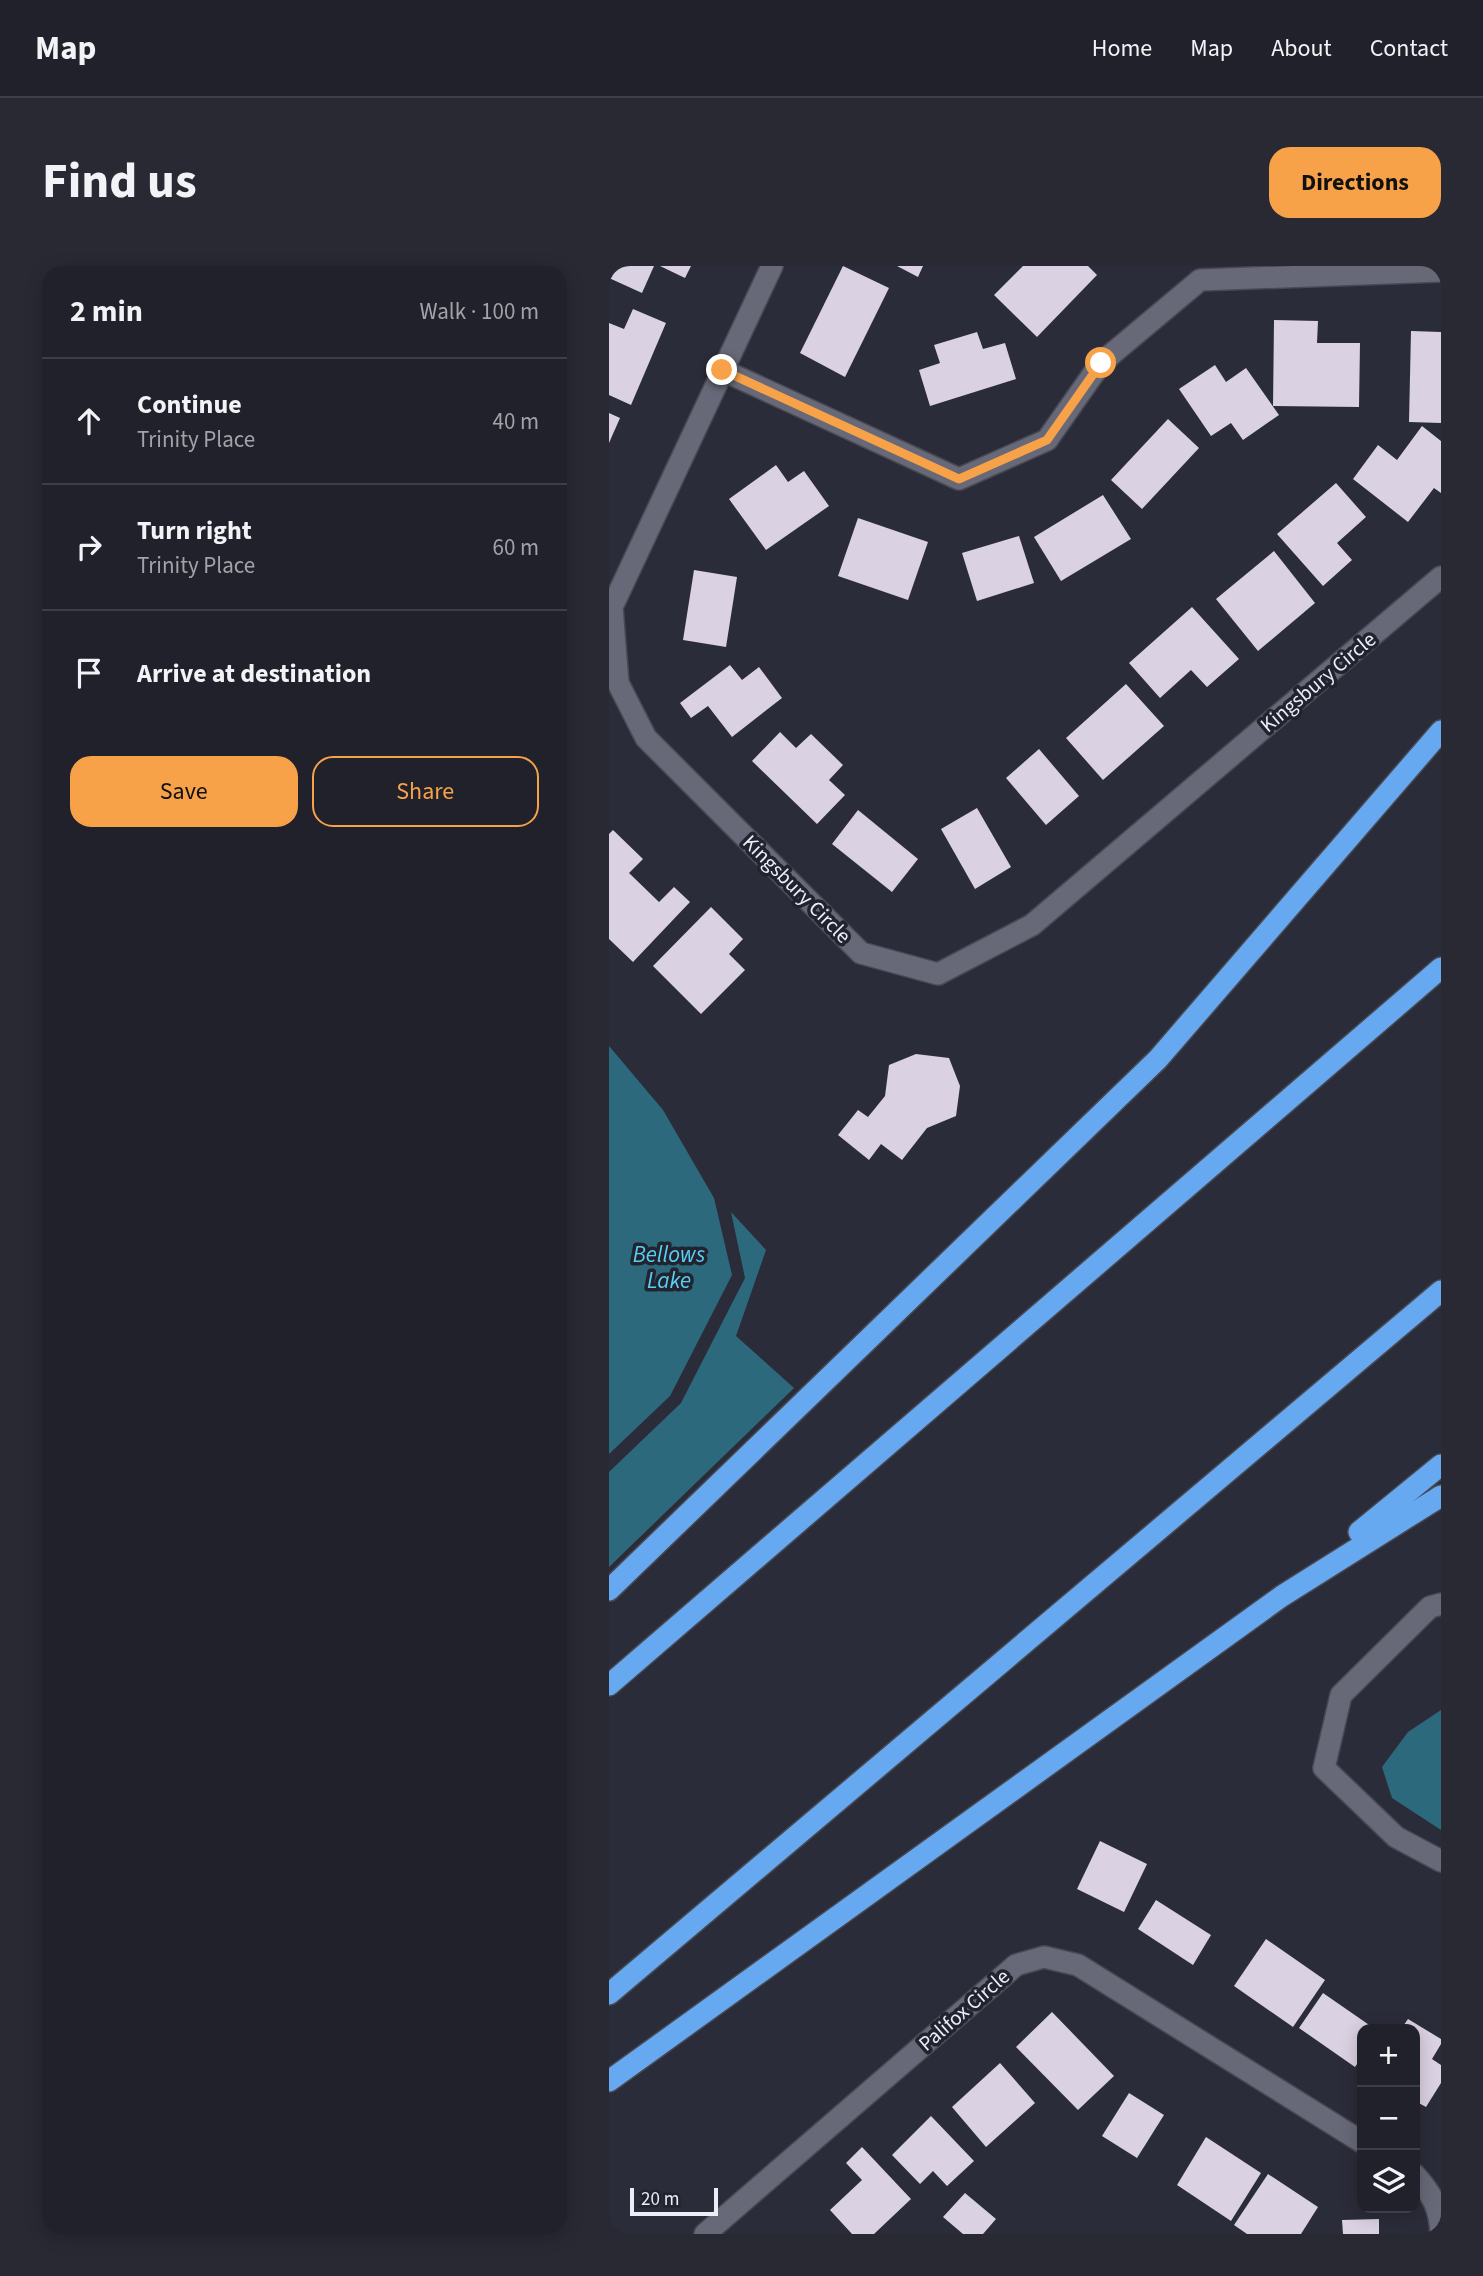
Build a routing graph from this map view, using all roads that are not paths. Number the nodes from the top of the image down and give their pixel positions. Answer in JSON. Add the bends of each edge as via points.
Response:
{"nodes":[{"id":1,"x":772,"y":266,"type":"edge"},
{"id":2,"x":1441,"y":271,"type":"edge"},
{"id":3,"x":722,"y":370,"type":"junction"},
{"id":4,"x":1441,"y":577,"type":"edge"},
{"id":5,"x":1441,"y":731,"type":"edge"},
{"id":6,"x":1441,"y":968,"type":"edge"},
{"id":7,"x":1441,"y":1291,"type":"edge"},
{"id":8,"x":1441,"y":1465,"type":"edge"},
{"id":9,"x":1441,"y":1496,"type":"edge"},
{"id":10,"x":609,"y":1590,"type":"edge"},
{"id":11,"x":1282,"y":1596,"type":"junction"},
{"id":12,"x":1441,"y":1604,"type":"edge"},
{"id":13,"x":609,"y":1685,"type":"edge"},
{"id":14,"x":1441,"y":1861,"type":"edge"},
{"id":15,"x":609,"y":1994,"type":"edge"},
{"id":16,"x":609,"y":2081,"type":"edge"},
{"id":17,"x":1357,"y":2139,"type":"edge"},
{"id":18,"x":1420,"y":2181,"type":"edge"},
{"id":19,"x":705,"y":2234,"type":"edge"},
{"id":20,"x":1441,"y":2234,"type":"edge"}],
"edges":[{"from":1,"to":3,"type":"street","name":"Kingsbury Circle"},
{"from":2,"to":3,"type":"street","via":[[1201,280],[1101,363],[1047,440],[959,479]]},
{"from":3,"to":4,"type":"street","name":"Kingsbury Circle","via":[[612,607],[618,683],[646,738],[861,953],[938,974],[1032,925]]},
{"from":5,"to":10,"type":"highway","via":[[1158,1059]]},
{"from":6,"to":13,"type":"highway"},
{"from":7,"to":15,"type":"highway"},
{"from":8,"to":11,"type":"highway"},
{"from":9,"to":11,"type":"highway"},
{"from":11,"to":16,"type":"highway"},
{"from":12,"to":14,"type":"street","via":[[1430,1607],[1341,1695],[1324,1768],[1397,1837]]},
{"from":17,"to":19,"type":"street","name":"Palifox Circle","via":[[1078,1965],[1044,1957],[1016,1965]]},
{"from":18,"to":20,"type":"street","via":[[1433,2196],[1441,2217]]}]}
